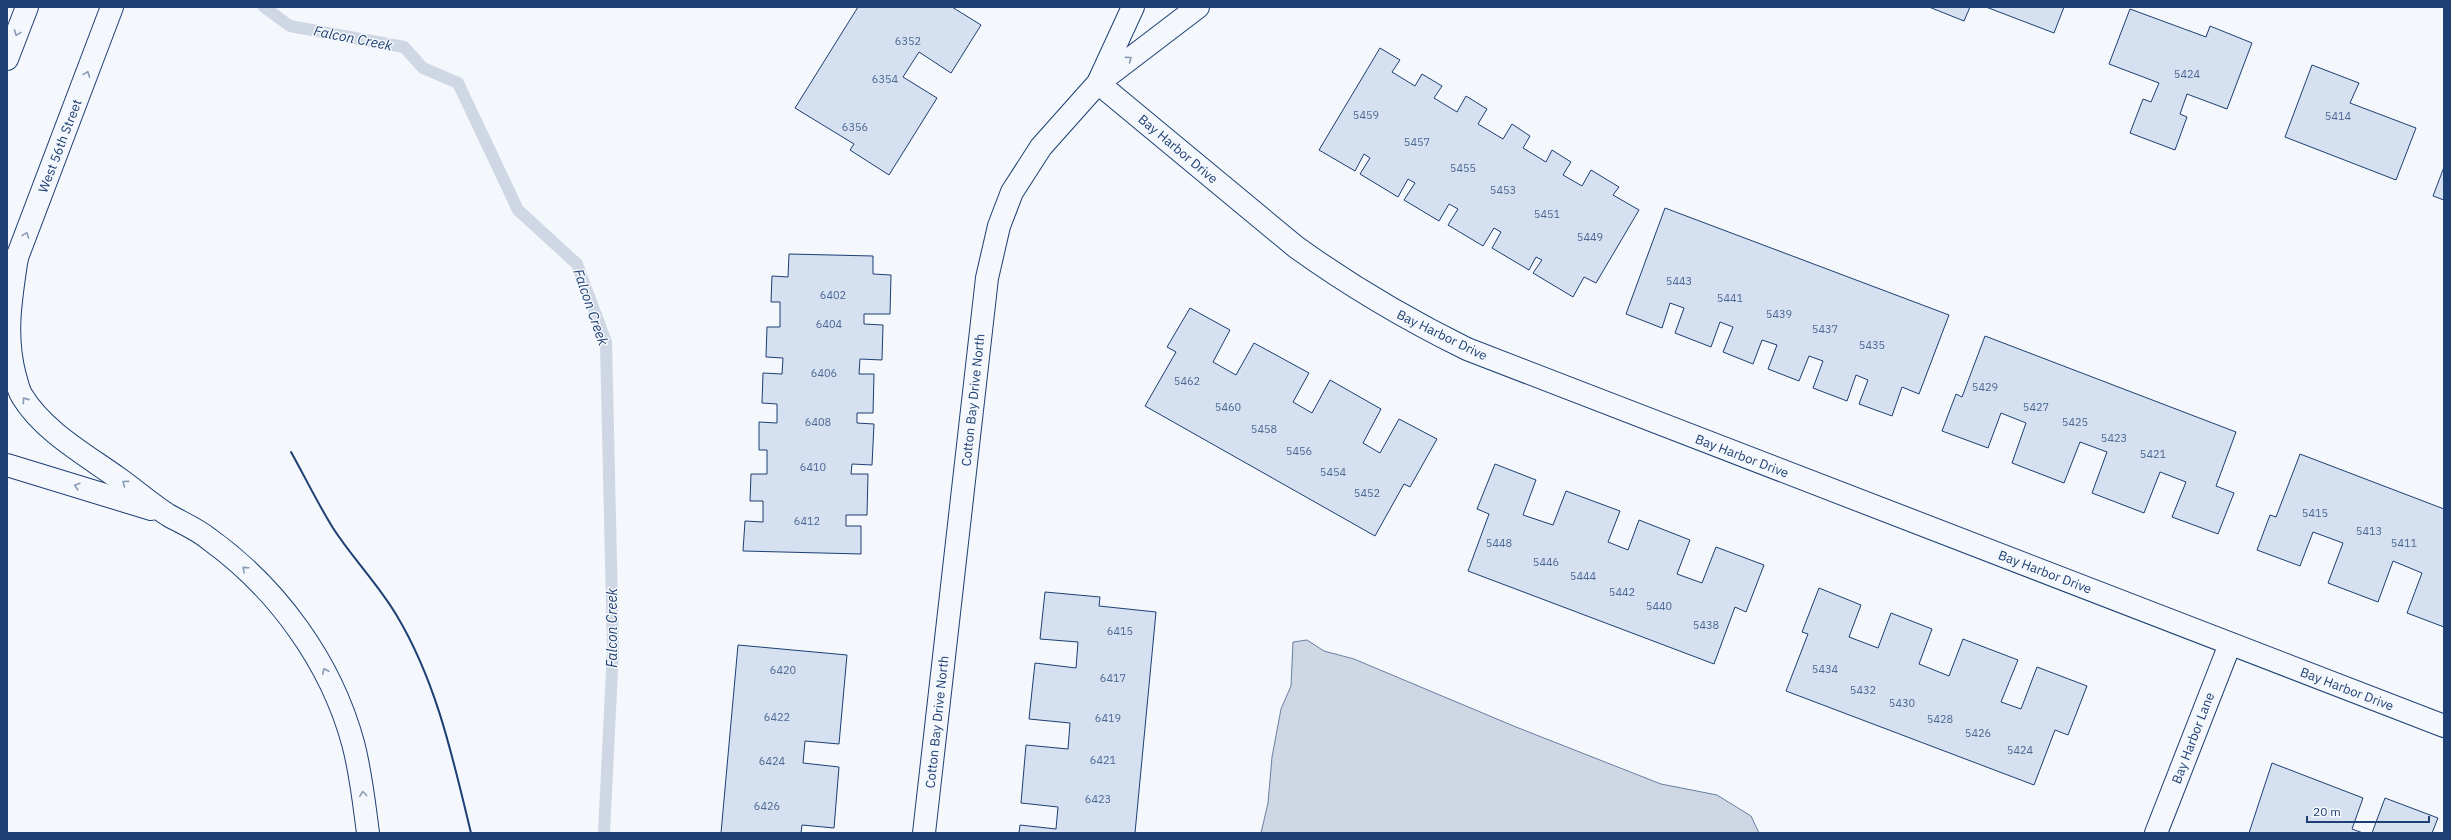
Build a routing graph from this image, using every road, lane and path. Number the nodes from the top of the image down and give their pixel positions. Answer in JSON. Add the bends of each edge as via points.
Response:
{"nodes":[{"id":1,"x":27,"y":7,"type":"edge"},
{"id":2,"x":112,"y":7,"type":"edge"},
{"id":3,"x":1133,"y":7,"type":"edge"},
{"id":4,"x":1198,"y":7,"type":"edge"},
{"id":5,"x":7,"y":59,"type":"edge"},
{"id":6,"x":1098,"y":83,"type":"junction"},
{"id":7,"x":17,"y":257,"type":"junction"},
{"id":8,"x":7,"y":284,"type":"edge"},
{"id":9,"x":7,"y":465,"type":"edge"},
{"id":10,"x":168,"y":514,"type":"junction"},
{"id":11,"x":2230,"y":644,"type":"junction"},
{"id":12,"x":2444,"y":726,"type":"edge"},
{"id":13,"x":368,"y":833,"type":"edge"},
{"id":14,"x":924,"y":833,"type":"edge"},
{"id":15,"x":2156,"y":833,"type":"edge"}],
"edges":[{"from":1,"to":5,"type":"main road","one_way":true},
{"from":7,"to":2,"type":"main road","name":"West 56th Street","one_way":true},
{"from":3,"to":6,"type":"main road","name":"Cotton Bay Drive North"},
{"from":6,"to":4,"type":"main road","one_way":true},
{"from":6,"to":11,"type":"main road","name":"Bay Harbor Drive","via":[[1296,247],[1373,300],[1432,332],[1484,357]]},
{"from":6,"to":14,"type":"main road","name":"Cotton Bay Drive North","via":[[1041,147],[1012,192],[999,226],[990,261]]},
{"from":7,"to":8,"type":"main road","name":"West 56th Street"},
{"from":10,"to":7,"type":"main road","one_way":true,"via":[[49,427],[21,395],[9,354],[8,315]]},
{"from":10,"to":9,"type":"main road","one_way":true},
{"from":13,"to":10,"type":"main road","one_way":true,"via":[[362,782],[353,743],[322,666],[278,603],[247,570],[208,538]]},
{"from":11,"to":12,"type":"main road","name":"Bay Harbor Drive"},
{"from":11,"to":15,"type":"main road","name":"Bay Harbor Lane"}]}
